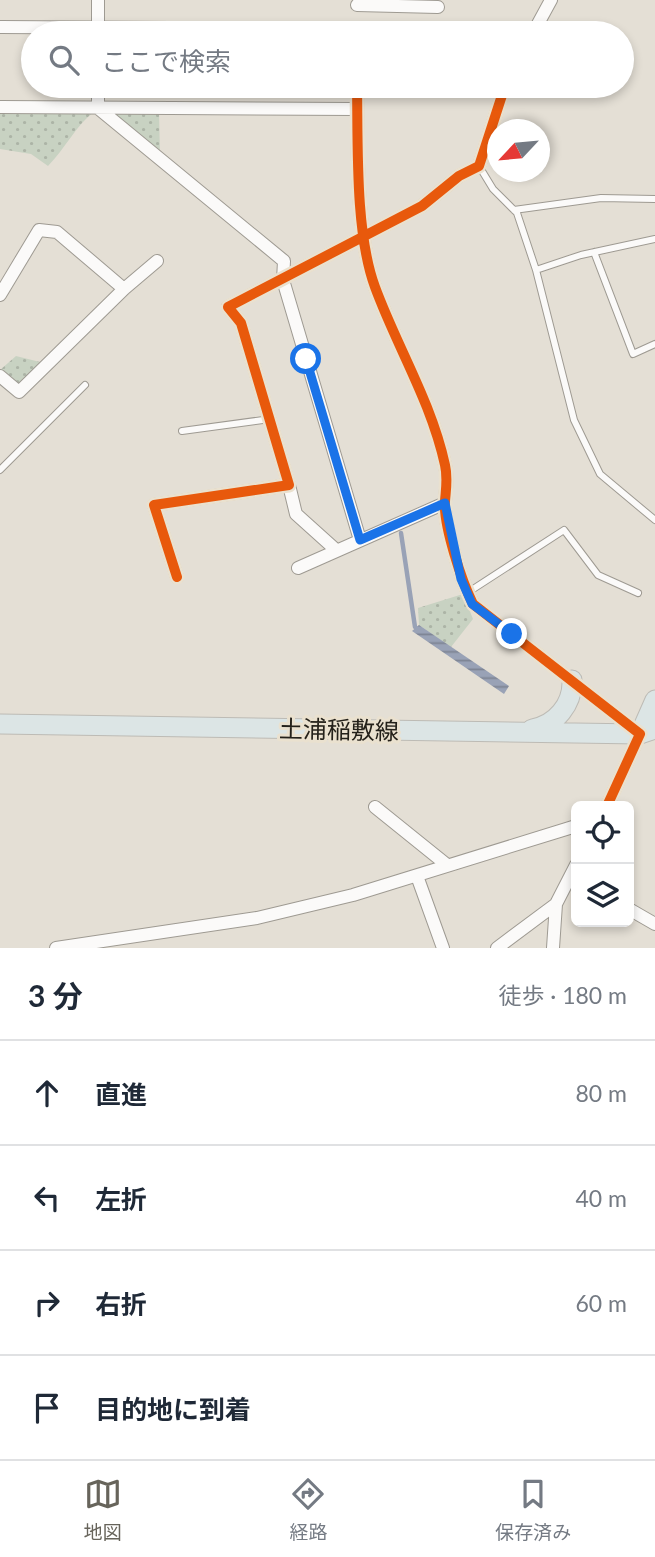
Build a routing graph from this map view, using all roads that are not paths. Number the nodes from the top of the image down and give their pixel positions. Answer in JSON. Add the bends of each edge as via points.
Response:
{"nodes":[{"id":1,"x":97,"y":0,"type":"edge"},
{"id":2,"x":551,"y":0,"type":"edge"},
{"id":3,"x":358,"y":2,"type":"edge"},
{"id":4,"x":438,"y":7,"type":"dead end"},
{"id":5,"x":98,"y":21,"type":"edge"},
{"id":6,"x":357,"y":21,"type":"edge"},
{"id":7,"x":540,"y":21,"type":"edge"},
{"id":8,"x":0,"y":27,"type":"edge"},
{"id":9,"x":21,"y":28,"type":"edge"},
{"id":10,"x":98,"y":98,"type":"edge"},
{"id":11,"x":357,"y":98,"type":"edge"},
{"id":12,"x":501,"y":98,"type":"edge"},
{"id":13,"x":0,"y":107,"type":"edge"},
{"id":14,"x":98,"y":108,"type":"junction"},
{"id":15,"x":357,"y":109,"type":"junction"},
{"id":16,"x":479,"y":166,"type":"junction"},
{"id":17,"x":655,"y":199,"type":"edge"},
{"id":18,"x":514,"y":209,"type":"junction"},
{"id":19,"x":363,"y":238,"type":"junction"},
{"id":20,"x":655,"y":239,"type":"edge"},
{"id":21,"x":594,"y":252,"type":"junction"},
{"id":22,"x":157,"y":261,"type":"dead end"},
{"id":23,"x":536,"y":271,"type":"junction"},
{"id":24,"x":283,"y":280,"type":"junction"},
{"id":25,"x":124,"y":289,"type":"junction"},
{"id":26,"x":0,"y":295,"type":"edge"},
{"id":27,"x":655,"y":344,"type":"edge"},
{"id":28,"x":0,"y":376,"type":"edge"},
{"id":29,"x":85,"y":385,"type":"dead end"},
{"id":30,"x":270,"y":419,"type":"junction"},
{"id":31,"x":182,"y":431,"type":"dead end"},
{"id":32,"x":0,"y":471,"type":"edge"},
{"id":33,"x":289,"y":485,"type":"junction"},
{"id":34,"x":445,"y":503,"type":"junction"},
{"id":35,"x":655,"y":520,"type":"edge"},
{"id":36,"x":360,"y":540,"type":"junction"},
{"id":37,"x":336,"y":550,"type":"junction"},
{"id":38,"x":298,"y":568,"type":"dead end"},
{"id":39,"x":177,"y":577,"type":"dead end"},
{"id":40,"x":467,"y":593,"type":"junction"},
{"id":41,"x":638,"y":593,"type":"dead end"},
{"id":42,"x":572,"y":680,"type":"junction"},
{"id":43,"x":655,"y":700,"type":"edge"},
{"id":44,"x":0,"y":724,"type":"edge"},
{"id":45,"x":521,"y":732,"type":"junction"},
{"id":46,"x":650,"y":734,"type":"edge"},
{"id":47,"x":610,"y":801,"type":"edge"},
{"id":48,"x":375,"y":807,"type":"dead end"},
{"id":49,"x":571,"y":828,"type":"edge"},
{"id":50,"x":447,"y":865,"type":"junction"},
{"id":51,"x":417,"y":876,"type":"junction"},
{"id":52,"x":571,"y":878,"type":"edge"},
{"id":53,"x":556,"y":904,"type":"junction"},
{"id":54,"x":634,"y":912,"type":"edge"},
{"id":55,"x":655,"y":924,"type":"edge"},
{"id":56,"x":56,"y":948,"type":"edge"},
{"id":57,"x":443,"y":948,"type":"edge"},
{"id":58,"x":497,"y":948,"type":"edge"},
{"id":59,"x":553,"y":948,"type":"edge"}],
"edges":[{"from":1,"to":5,"type":"street"},
{"from":2,"to":7,"type":"street"},
{"from":3,"to":4,"type":"street"},
{"from":3,"to":6,"type":"street"},
{"from":8,"to":9,"type":"street"},
{"from":10,"to":14,"type":"street"},
{"from":11,"to":15,"type":"street"},
{"from":12,"to":16,"type":"street"},
{"from":13,"to":14,"type":"street"},
{"from":14,"to":15,"type":"street"},
{"from":14,"to":24,"type":"street","via":[[284,261]]},
{"from":15,"to":19,"type":"street"},
{"from":16,"to":18,"type":"lane","via":[[493,190]]},
{"from":16,"to":19,"type":"street","via":[[422,206]]},
{"from":17,"to":18,"type":"lane","via":[[601,198]]},
{"from":18,"to":23,"type":"lane"},
{"from":19,"to":24,"type":"street"},
{"from":19,"to":34,"type":"street","via":[[374,286],[433,419],[446,467],[449,489]]},
{"from":20,"to":21,"type":"lane"},
{"from":21,"to":23,"type":"lane"},
{"from":21,"to":27,"type":"lane","via":[[634,354]]},
{"from":22,"to":25,"type":"street"},
{"from":23,"to":35,"type":"lane","via":[[574,420],[600,474]]},
{"from":24,"to":30,"type":"street","via":[[228,307],[242,323]]},
{"from":24,"to":36,"type":"street"},
{"from":25,"to":26,"type":"street","via":[[57,232],[39,230]]},
{"from":25,"to":28,"type":"street","via":[[19,393]]},
{"from":29,"to":32,"type":"lane"},
{"from":30,"to":31,"type":"lane"},
{"from":30,"to":33,"type":"street"},
{"from":33,"to":37,"type":"street","via":[[296,514]]},
{"from":33,"to":39,"type":"street","via":[[154,505]]},
{"from":34,"to":36,"type":"street"},
{"from":34,"to":40,"type":"street"},
{"from":36,"to":37,"type":"street"},
{"from":37,"to":38,"type":"street"},
{"from":40,"to":41,"type":"lane","via":[[564,530],[598,575]]},
{"from":40,"to":42,"type":"street","via":[[472,604]]},
{"from":42,"to":45,"type":"main road","via":[[570,699],[560,714],[540,728]]},
{"from":42,"to":46,"type":"street"},
{"from":43,"to":46,"type":"main road"},
{"from":44,"to":45,"type":"main road","name":"土浦稲敷線"},
{"from":45,"to":46,"type":"main road","name":"土浦稲敷線"},
{"from":46,"to":47,"type":"street"},
{"from":48,"to":50,"type":"street"},
{"from":49,"to":50,"type":"street"},
{"from":50,"to":51,"type":"street"},
{"from":51,"to":56,"type":"street","via":[[257,918]]},
{"from":51,"to":57,"type":"street"},
{"from":52,"to":53,"type":"street"},
{"from":53,"to":58,"type":"street"},
{"from":53,"to":59,"type":"street"},
{"from":54,"to":55,"type":"street"}]}
